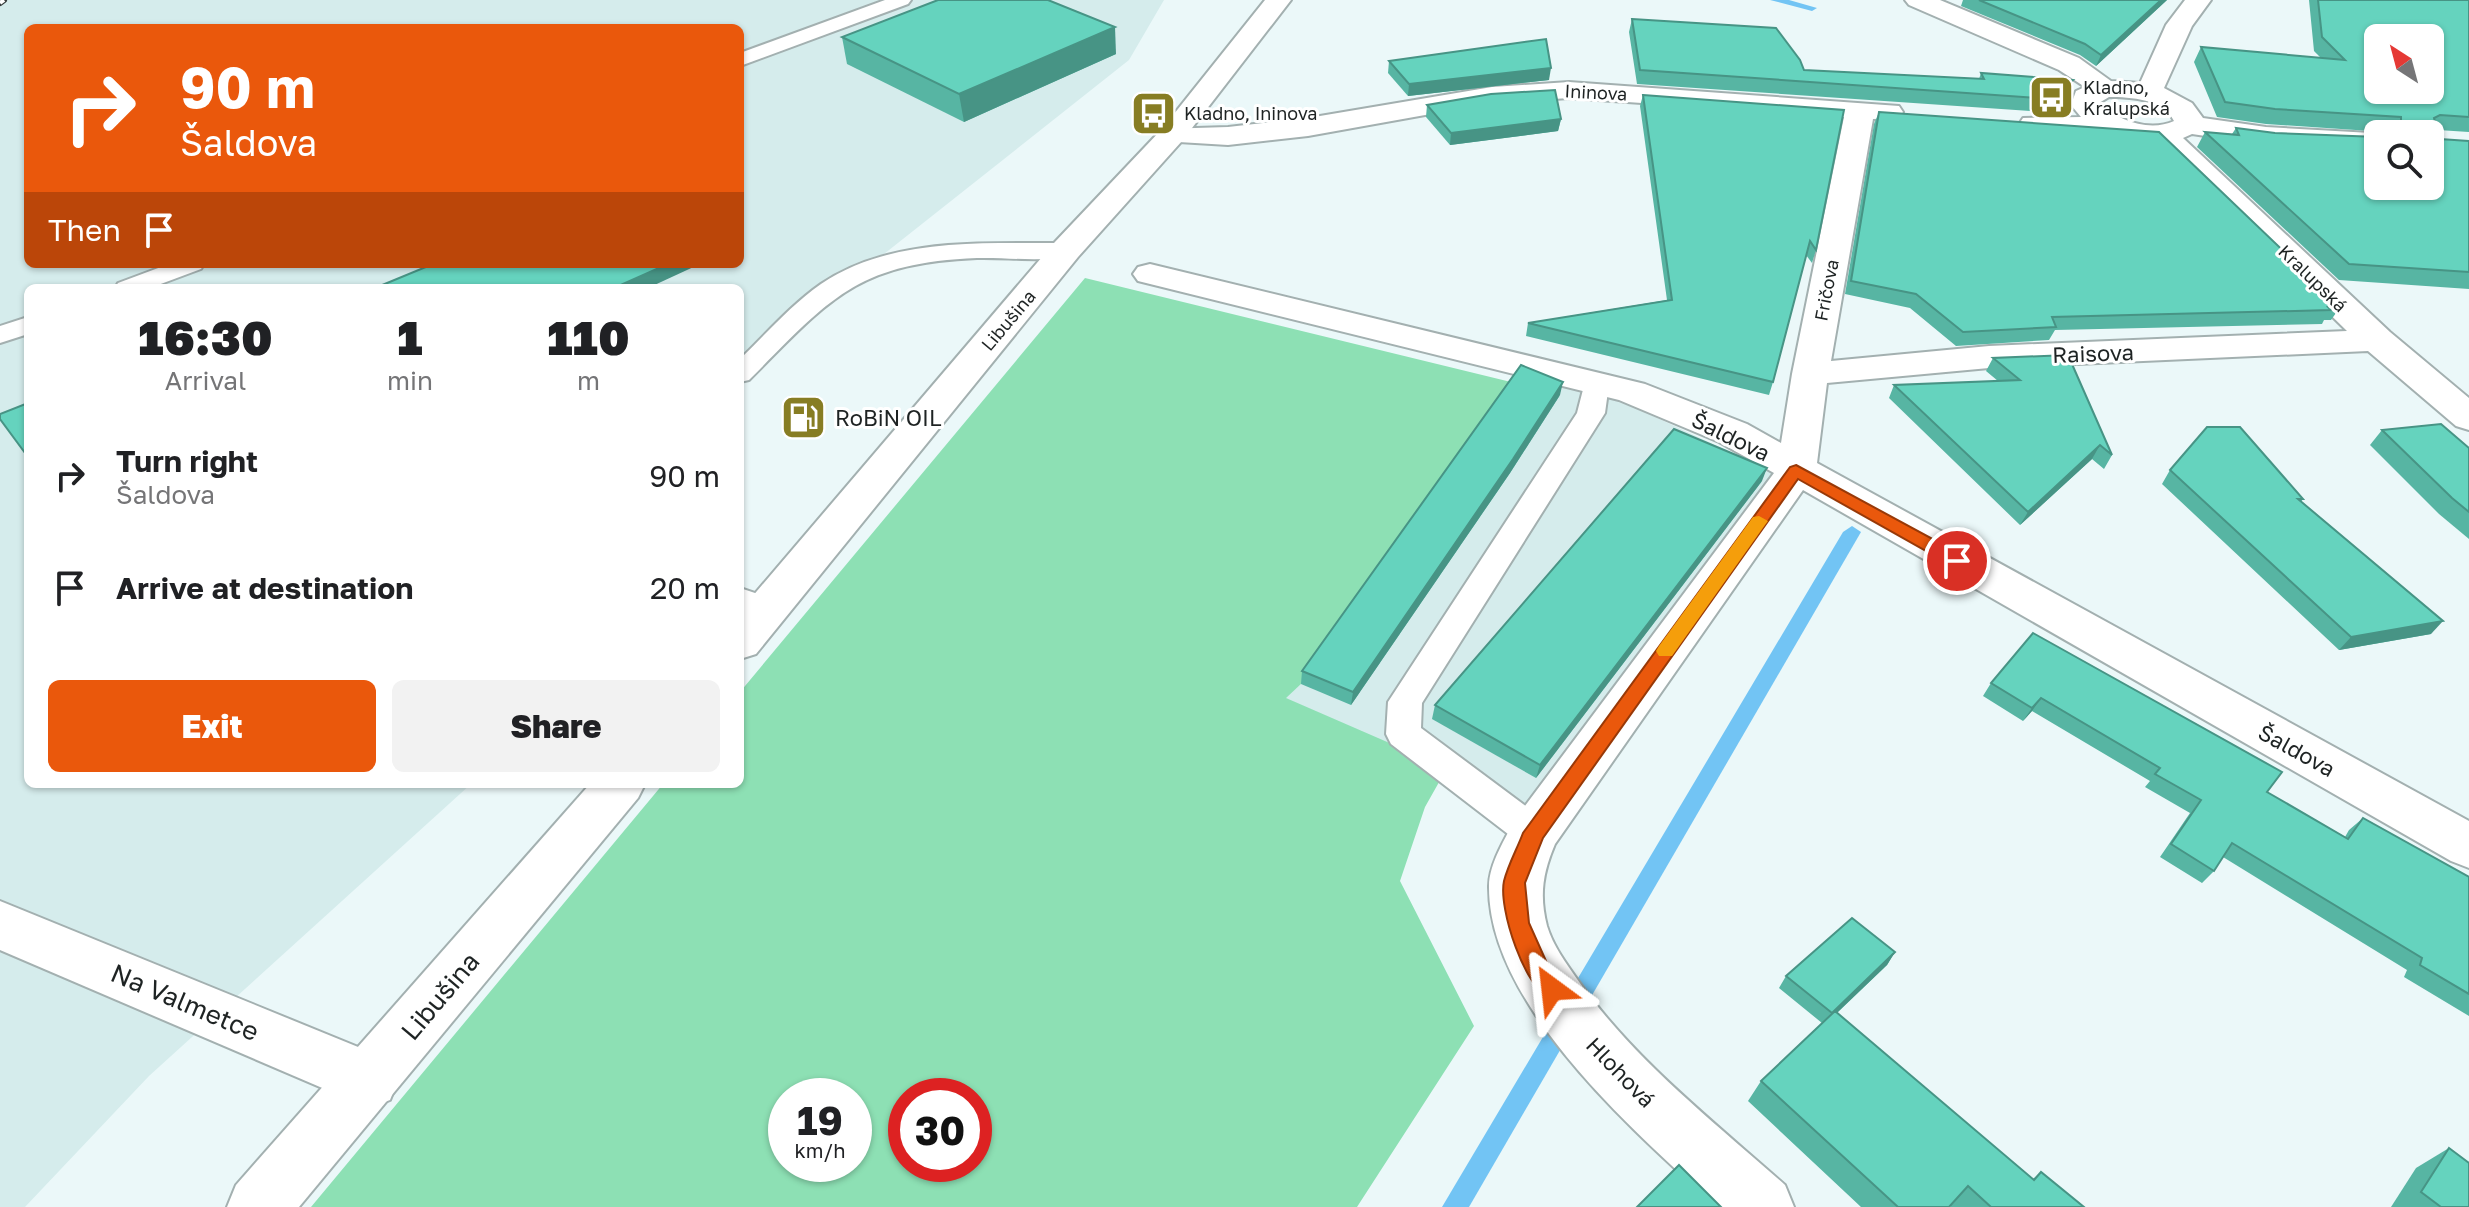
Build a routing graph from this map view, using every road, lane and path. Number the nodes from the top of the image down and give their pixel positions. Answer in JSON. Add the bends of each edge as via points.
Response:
{"nodes":[{"id":1,"x":902,"y":0,"type":"edge"},
{"id":2,"x":1278,"y":0,"type":"edge"},
{"id":3,"x":1918,"y":0,"type":"edge"},
{"id":4,"x":2198,"y":0,"type":"edge"},
{"id":5,"x":744,"y":59,"type":"edge"},
{"id":6,"x":2105,"y":89,"type":"junction"},
{"id":7,"x":2146,"y":92,"type":"junction"},
{"id":8,"x":1860,"y":110,"type":"junction"},
{"id":9,"x":1921,"y":115,"type":"edge"},
{"id":10,"x":2013,"y":122,"type":"edge"},
{"id":11,"x":2119,"y":127,"type":"junction"},
{"id":12,"x":2175,"y":129,"type":"junction"},
{"id":13,"x":1172,"y":135,"type":"junction"},
{"id":14,"x":2364,"y":140,"type":"edge"},
{"id":15,"x":1066,"y":250,"type":"junction"},
{"id":16,"x":181,"y":268,"type":"edge"},
{"id":17,"x":1150,"y":274,"type":"dead end"},
{"id":18,"x":138,"y":284,"type":"edge"},
{"id":19,"x":24,"y":326,"type":"edge"},
{"id":20,"x":0,"y":335,"type":"edge"},
{"id":21,"x":2377,"y":340,"type":"junction"},
{"id":22,"x":744,"y":370,"type":"edge"},
{"id":23,"x":1810,"y":374,"type":"junction"},
{"id":24,"x":1596,"y":384,"type":"junction"},
{"id":25,"x":2469,"y":418,"type":"edge"},
{"id":26,"x":1796,"y":471,"type":"junction"},
{"id":27,"x":749,"y":617,"type":"edge"},
{"id":28,"x":617,"y":788,"type":"edge"},
{"id":29,"x":1534,"y":833,"type":"junction"},
{"id":30,"x":2469,"y":846,"type":"edge"},
{"id":31,"x":0,"y":925,"type":"edge"},
{"id":32,"x":369,"y":1080,"type":"junction"},
{"id":33,"x":258,"y":1207,"type":"edge"},
{"id":34,"x":1763,"y":1207,"type":"edge"}],
"edges":[{"from":1,"to":5,"type":"lane"},
{"from":2,"to":13,"type":"street","name":"Libušina"},
{"from":3,"to":6,"type":"street","via":[[2069,64]]},
{"from":4,"to":7,"type":"street","via":[[2179,25]]},
{"from":6,"to":7,"type":"street"},
{"from":6,"to":11,"type":"street","via":[[2092,92],[2085,105]]},
{"from":7,"to":12,"type":"street","via":[[2184,110],[2189,118]]},
{"from":8,"to":9,"type":"street","name":"Ininova"},
{"from":8,"to":13,"type":"street","name":"Ininova","via":[[1569,90],[1492,95],[1242,135]]},
{"from":8,"to":23,"type":"street","name":"Fričova"},
{"from":10,"to":11,"type":"street"},
{"from":11,"to":12,"type":"street"},
{"from":12,"to":14,"type":"street"},
{"from":12,"to":21,"type":"street","name":"Kralupská"},
{"from":13,"to":15,"type":"street","name":"Libušina"},
{"from":15,"to":22,"type":"lane","via":[[920,254],[875,267],[830,289]]},
{"from":15,"to":27,"type":"street","name":"Libušina"},
{"from":16,"to":18,"type":"lane"},
{"from":17,"to":24,"type":"street","name":"Šaldova"},
{"from":19,"to":20,"type":"lane"},
{"from":21,"to":23,"type":"street","name":"Raisova","via":[[1989,357]]},
{"from":21,"to":25,"type":"street","name":"Kralupská"},
{"from":23,"to":26,"type":"street","name":"Fričova"},
{"from":24,"to":26,"type":"street","name":"Šaldova","via":[[1632,392],[1733,433]]},
{"from":24,"to":29,"type":"lane","via":[[1591,413],[1405,702],[1403,734]]},
{"from":26,"to":29,"type":"street","name":"Hlohová"},
{"from":26,"to":30,"type":"street","name":"Šaldova"},
{"from":28,"to":32,"type":"street","name":"Libušina"},
{"from":29,"to":34,"type":"street","name":"Hlohová","via":[[1514,883],[1518,923],[1538,968],[1588,1039]]},
{"from":31,"to":32,"type":"street","name":"Na Valmetce"},
{"from":32,"to":33,"type":"street","name":"Libušina"}]}
